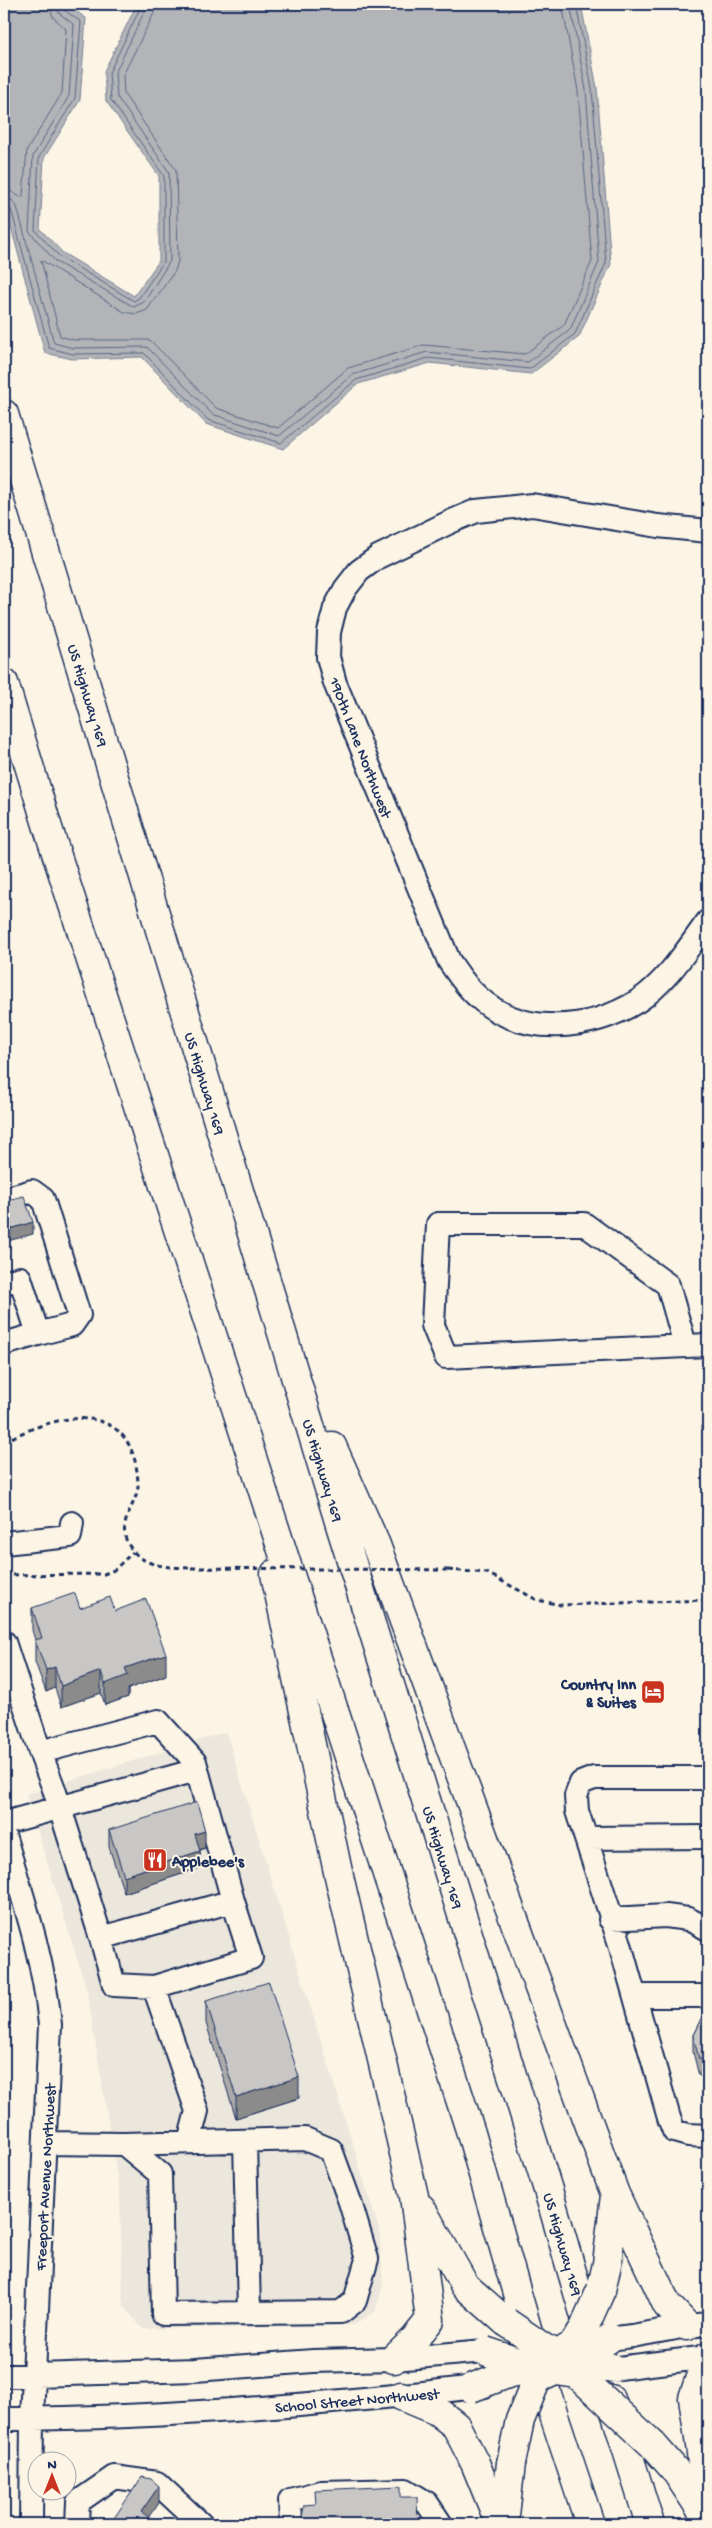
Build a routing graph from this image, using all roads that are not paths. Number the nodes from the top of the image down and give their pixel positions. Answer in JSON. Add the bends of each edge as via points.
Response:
{"nodes":[{"id":1,"x":4,"y":414,"type":"edge"},
{"id":2,"x":708,"y":532,"type":"edge"},
{"id":3,"x":4,"y":683,"type":"edge"},
{"id":4,"x":708,"y":921,"type":"edge"},
{"id":5,"x":4,"y":1199,"type":"edge"},
{"id":6,"x":4,"y":1283,"type":"edge"},
{"id":7,"x":282,"y":1332,"type":"junction"},
{"id":8,"x":38,"y":1334,"type":"junction"},
{"id":9,"x":4,"y":1344,"type":"edge"},
{"id":10,"x":685,"y":1345,"type":"junction"},
{"id":11,"x":708,"y":1345,"type":"edge"},
{"id":12,"x":244,"y":1428,"type":"junction"},
{"id":13,"x":72,"y":1523,"type":"dead end"},
{"id":14,"x":4,"y":1543,"type":"edge"},
{"id":15,"x":4,"y":1642,"type":"edge"},
{"id":16,"x":40,"y":1752,"type":"junction"},
{"id":17,"x":197,"y":1770,"type":"junction"},
{"id":18,"x":708,"y":1778,"type":"edge"},
{"id":19,"x":60,"y":1808,"type":"junction"},
{"id":20,"x":4,"y":1823,"type":"edge"},
{"id":21,"x":4,"y":1835,"type":"edge"},
{"id":22,"x":708,"y":1837,"type":"edge"},
{"id":23,"x":586,"y":1838,"type":"junction"},
{"id":24,"x":233,"y":1901,"type":"junction"},
{"id":25,"x":610,"y":1919,"type":"junction"},
{"id":26,"x":708,"y":1929,"type":"edge"},
{"id":27,"x":101,"y":1938,"type":"junction"},
{"id":28,"x":154,"y":1987,"type":"junction"},
{"id":29,"x":635,"y":1996,"type":"junction"},
{"id":30,"x":708,"y":1996,"type":"edge"},
{"id":31,"x":708,"y":2136,"type":"edge"},
{"id":32,"x":245,"y":2141,"type":"junction"},
{"id":33,"x":189,"y":2142,"type":"junction"},
{"id":34,"x":46,"y":2143,"type":"junction"},
{"id":35,"x":124,"y":2144,"type":"junction"},
{"id":36,"x":615,"y":2194,"type":"junction"},
{"id":37,"x":414,"y":2196,"type":"junction"},
{"id":38,"x":249,"y":2312,"type":"junction"},
{"id":39,"x":698,"y":2325,"type":"edge"},
{"id":40,"x":621,"y":2337,"type":"joint"},
{"id":41,"x":485,"y":2351,"type":"joint"},
{"id":42,"x":708,"y":2357,"type":"edge"},
{"id":43,"x":394,"y":2359,"type":"junction"},
{"id":44,"x":557,"y":2362,"type":"junction"},
{"id":45,"x":624,"y":2367,"type":"joint"},
{"id":46,"x":4,"y":2376,"type":"edge"},
{"id":47,"x":35,"y":2376,"type":"junction"},
{"id":48,"x":478,"y":2387,"type":"joint"},
{"id":49,"x":401,"y":2396,"type":"junction"},
{"id":50,"x":32,"y":2419,"type":"junction"},
{"id":51,"x":4,"y":2420,"type":"edge"},
{"id":52,"x":706,"y":2520,"type":"edge"},
{"id":53,"x":31,"y":2524,"type":"edge"},
{"id":54,"x":77,"y":2524,"type":"edge"},
{"id":55,"x":201,"y":2524,"type":"edge"},
{"id":56,"x":290,"y":2524,"type":"edge"},
{"id":57,"x":441,"y":2524,"type":"edge"},
{"id":58,"x":500,"y":2524,"type":"edge"},
{"id":59,"x":504,"y":2524,"type":"edge"},
{"id":60,"x":590,"y":2524,"type":"edge"},
{"id":61,"x":650,"y":2524,"type":"edge"}],
"edges":[{"from":1,"to":7,"type":"highway","name":"US Highway 169"},
{"from":2,"to":4,"type":"street","name":"190th Lane Northwest","via":[[532,505],[476,511],[424,533],[359,571],[335,608],[329,632],[328,657],[335,683],[450,961],[462,981],[495,1010],[532,1024],[557,1026],[585,1023],[613,1014],[639,1000],[660,980]]},
{"from":3,"to":12,"type":"highway"},
{"from":5,"to":8,"type":"street","via":[[32,1190],[43,1199],[79,1315],[72,1326]]},
{"from":6,"to":8,"type":"street","via":[[20,1278]]},
{"from":7,"to":36,"type":"highway","via":[[376,1545]]},
{"from":7,"to":61,"type":"highway","name":"US Highway 169"},
{"from":8,"to":9,"type":"street"},
{"from":10,"to":10,"type":"street","via":[[446,1357],[434,1325],[438,1224],[584,1224],[668,1285]]},
{"from":10,"to":11,"type":"street"},
{"from":12,"to":37,"type":"highway","via":[[338,1872]]},
{"from":12,"to":60,"type":"highway","via":[[471,2133],[539,2370]]},
{"from":13,"to":14,"type":"street","via":[[70,1536]]},
{"from":15,"to":16,"type":"street"},
{"from":16,"to":17,"type":"street","via":[[158,1721],[195,1762]]},
{"from":16,"to":19,"type":"street"},
{"from":17,"to":19,"type":"street"},
{"from":17,"to":24,"type":"street"},
{"from":18,"to":23,"type":"street","via":[[594,1778],[580,1783],[576,1796],[577,1811]]},
{"from":19,"to":20,"type":"street"},
{"from":19,"to":27,"type":"street"},
{"from":21,"to":34,"type":"street","name":"Freeport Avenue Northwest","via":[[39,1953],[46,1988],[50,2034]]},
{"from":22,"to":23,"type":"street"},
{"from":23,"to":25,"type":"street"},
{"from":24,"to":27,"type":"street"},
{"from":24,"to":28,"type":"street","via":[[251,1958]]},
{"from":25,"to":26,"type":"street","via":[[666,1916],[688,1919]]},
{"from":25,"to":29,"type":"street"},
{"from":27,"to":28,"type":"street","via":[[114,1985]]},
{"from":28,"to":33,"type":"street","via":[[197,2111]]},
{"from":29,"to":30,"type":"street"},
{"from":29,"to":31,"type":"street","via":[[674,2131],[688,2136]]},
{"from":32,"to":33,"type":"street"},
{"from":32,"to":38,"type":"street"},
{"from":32,"to":38,"type":"street","via":[[305,2139],[331,2150],[367,2259],[355,2300],[341,2312]]},
{"from":33,"to":35,"type":"street"},
{"from":34,"to":35,"type":"street"},
{"from":34,"to":47,"type":"street","name":"Freeport Avenue Northwest"},
{"from":35,"to":38,"type":"street","via":[[160,2174],[164,2314]]},
{"from":36,"to":39,"type":"highway","via":[[667,2305]]},
{"from":36,"to":44,"type":"highway","bridge":true,"via":[[601,2290],[584,2328]]},
{"from":37,"to":43,"type":"highway","via":[[430,2320]]},
{"from":37,"to":44,"type":"highway","bridge":true,"via":[[465,2286]]},
{"from":39,"to":40,"type":"street"},
{"from":40,"to":44,"type":"highway","bridge":true},
{"from":41,"to":43,"type":"street"},
{"from":41,"to":44,"type":"highway","bridge":true},
{"from":42,"to":45,"type":"street"},
{"from":42,"to":52,"type":"highway","via":[[693,2398]]},
{"from":43,"to":47,"type":"street"},
{"from":44,"to":45,"type":"highway","bridge":true},
{"from":44,"to":48,"type":"highway","bridge":true,"via":[[510,2373]]},
{"from":44,"to":52,"type":"highway","bridge":true,"via":[[653,2445],[675,2470]]},
{"from":44,"to":59,"type":"highway","bridge":true,"via":[[520,2420],[511,2462]]},
{"from":46,"to":47,"type":"street"},
{"from":47,"to":50,"type":"street","name":"Freeport Avenue Northwest"},
{"from":48,"to":49,"type":"street","name":"School Street Northwest"},
{"from":49,"to":50,"type":"street","name":"School Street Northwest","via":[[167,2415]]},
{"from":49,"to":58,"type":"highway","via":[[437,2411],[456,2426],[475,2462]]},
{"from":50,"to":51,"type":"street","name":"School Street Northwest"},
{"from":50,"to":53,"type":"street","name":"Freeport Avenue Northwest"},
{"from":54,"to":55,"type":"street","via":[[78,2502],[114,2477],[157,2483]]},
{"from":56,"to":57,"type":"street","via":[[290,2500],[321,2492],[406,2490],[427,2503]]}]}
